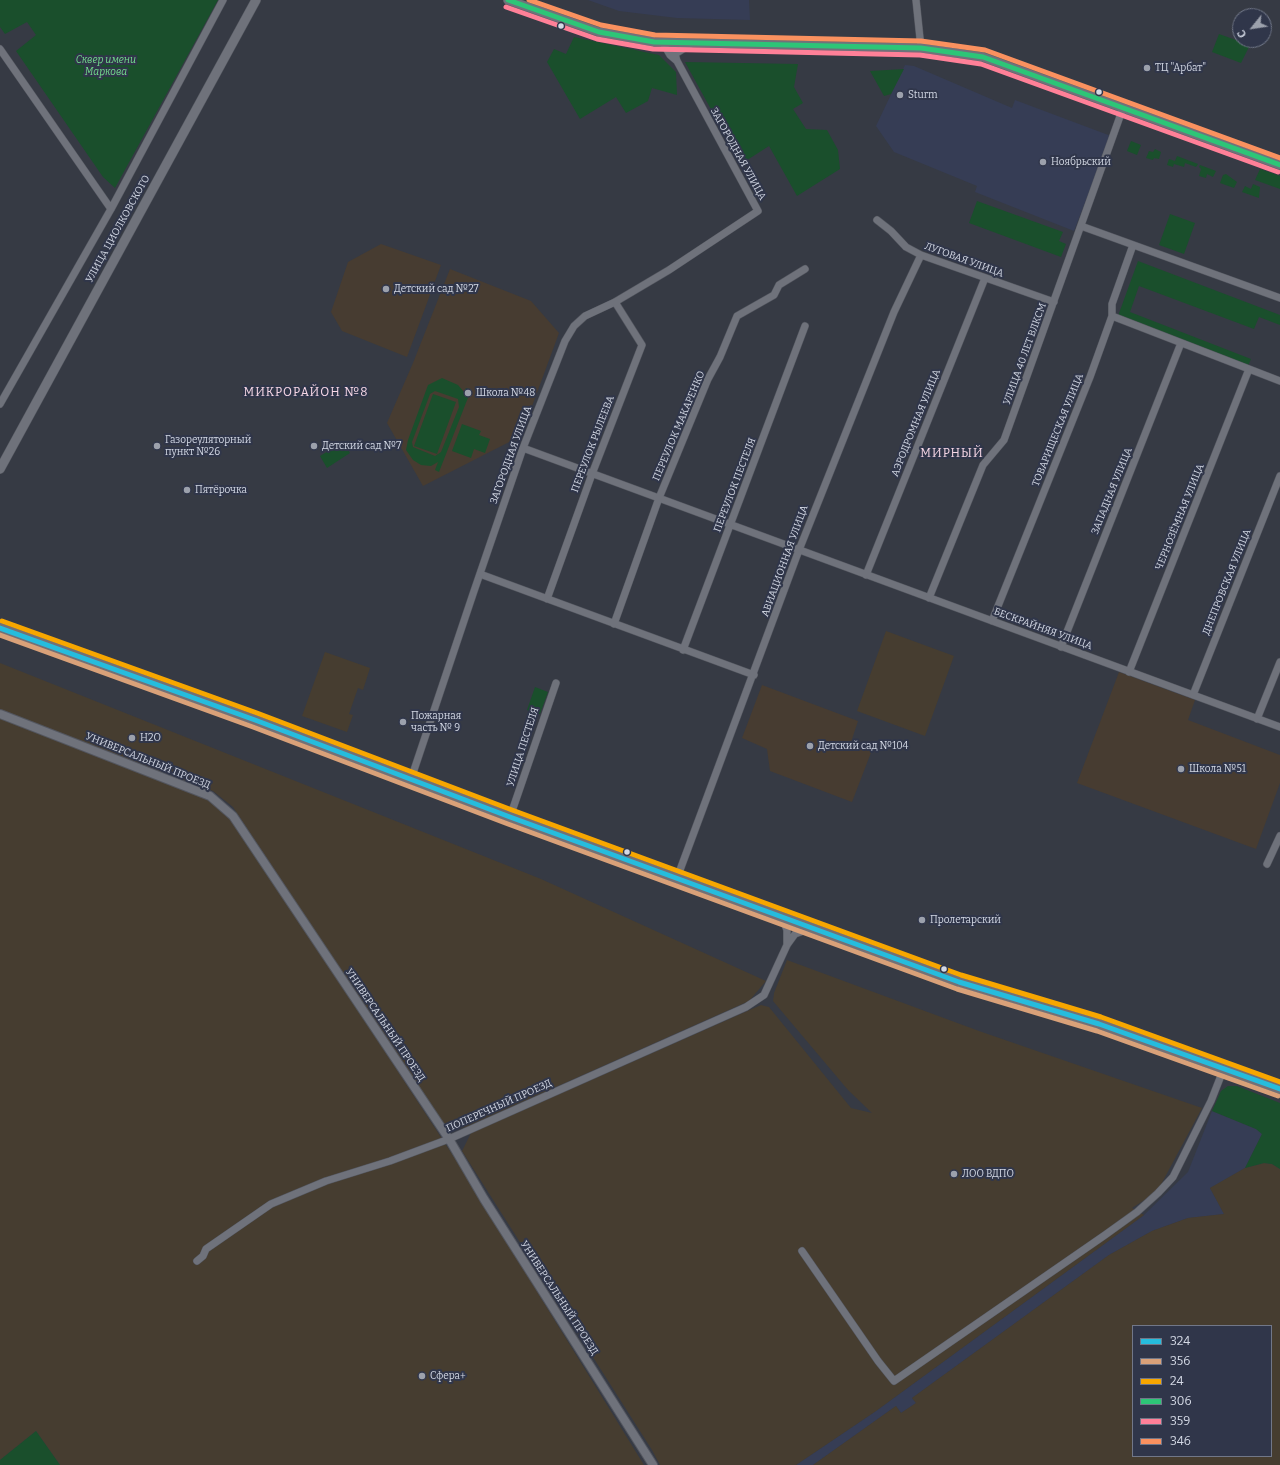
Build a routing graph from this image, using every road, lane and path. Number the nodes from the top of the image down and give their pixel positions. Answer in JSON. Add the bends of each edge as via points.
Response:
{"nodes":[{"id":1,"x":223,"y":0,"type":"edge"},
{"id":2,"x":256,"y":0,"type":"edge"},
{"id":3,"x":508,"y":0,"type":"edge"},
{"id":4,"x":916,"y":0,"type":"edge"},
{"id":5,"x":663,"y":43,"type":"junction"},
{"id":6,"x":691,"y":44,"type":"junction"},
{"id":7,"x":921,"y":48,"type":"junction"},
{"id":8,"x":0,"y":49,"type":"edge"},
{"id":9,"x":677,"y":61,"type":"junction"},
{"id":10,"x":1123,"y":108,"type":"junction"},
{"id":11,"x":1280,"y":165,"type":"edge"},
{"id":12,"x":111,"y":209,"type":"junction"},
{"id":13,"x":877,"y":220,"type":"dead end"},
{"id":14,"x":1081,"y":226,"type":"junction"},
{"id":15,"x":1133,"y":245,"type":"junction"},
{"id":16,"x":922,"y":255,"type":"junction"},
{"id":17,"x":805,"y":269,"type":"dead end"},
{"id":18,"x":985,"y":278,"type":"junction"},
{"id":19,"x":1280,"y":298,"type":"edge"},
{"id":20,"x":614,"y":302,"type":"junction"},
{"id":21,"x":1054,"y":302,"type":"junction"},
{"id":22,"x":1112,"y":316,"type":"junction"},
{"id":23,"x":805,"y":326,"type":"dead end"},
{"id":24,"x":1181,"y":343,"type":"junction"},
{"id":25,"x":1249,"y":369,"type":"junction"},
{"id":26,"x":1280,"y":382,"type":"edge"},
{"id":27,"x":0,"y":404,"type":"edge"},
{"id":28,"x":523,"y":448,"type":"junction"},
{"id":29,"x":0,"y":469,"type":"edge"},
{"id":30,"x":592,"y":474,"type":"junction"},
{"id":31,"x":1280,"y":476,"type":"edge"},
{"id":32,"x":659,"y":498,"type":"junction"},
{"id":33,"x":730,"y":525,"type":"junction"},
{"id":34,"x":799,"y":550,"type":"junction"},
{"id":35,"x":480,"y":574,"type":"junction"},
{"id":36,"x":866,"y":575,"type":"junction"},
{"id":37,"x":928,"y":598,"type":"junction"},
{"id":38,"x":547,"y":599,"type":"junction"},
{"id":39,"x":992,"y":621,"type":"junction"},
{"id":40,"x":614,"y":624,"type":"junction"},
{"id":41,"x":0,"y":628,"type":"edge"},
{"id":42,"x":1061,"y":647,"type":"junction"},
{"id":43,"x":683,"y":650,"type":"junction"},
{"id":44,"x":1280,"y":662,"type":"edge"},
{"id":45,"x":1129,"y":672,"type":"junction"},
{"id":46,"x":754,"y":675,"type":"junction"},
{"id":47,"x":556,"y":683,"type":"dead end"},
{"id":48,"x":1193,"y":695,"type":"junction"},
{"id":49,"x":0,"y":714,"type":"edge"},
{"id":50,"x":1258,"y":719,"type":"junction"},
{"id":51,"x":1280,"y":727,"type":"edge"},
{"id":52,"x":412,"y":779,"type":"junction"},
{"id":53,"x":510,"y":817,"type":"junction"},
{"id":54,"x":1280,"y":836,"type":"edge"},
{"id":55,"x":1267,"y":864,"type":"dead end"},
{"id":56,"x":677,"y":878,"type":"junction"},
{"id":57,"x":782,"y":917,"type":"junction"},
{"id":58,"x":811,"y":928,"type":"junction"},
{"id":59,"x":786,"y":945,"type":"junction"},
{"id":60,"x":1224,"y":1068,"type":"junction"},
{"id":61,"x":1280,"y":1089,"type":"edge"},
{"id":62,"x":449,"y":1139,"type":"junction"},
{"id":63,"x":802,"y":1251,"type":"dead end"},
{"id":64,"x":197,"y":1261,"type":"dead end"},
{"id":65,"x":653,"y":1465,"type":"edge"}],
"edges":[{"from":1,"to":12,"type":"street"},
{"from":2,"to":29,"type":"main road","name":"УЛИЦА ЦИОЛКОВСКОГО"},
{"from":3,"to":5,"type":"main road","via":[[599,32]]},
{"from":4,"to":7,"type":"street"},
{"from":5,"to":6,"type":"main road"},
{"from":5,"to":9,"type":"street","name":"ЗАГОРОДНАЯ УЛИЦА"},
{"from":6,"to":7,"type":"main road"},
{"from":6,"to":9,"type":"street","via":[[676,54]]},
{"from":7,"to":10,"type":"main road","via":[[983,57]]},
{"from":8,"to":12,"type":"street"},
{"from":9,"to":20,"type":"street","name":"ЗАГОРОДНАЯ УЛИЦА","via":[[758,212],[669,270]]},
{"from":10,"to":11,"type":"main road"},
{"from":10,"to":14,"type":"street","name":"УЛИЦА 40 ЛЕТ ВЛКСМ"},
{"from":12,"to":27,"type":"street"},
{"from":13,"to":16,"type":"street","name":"ЛУГОВАЯ УЛИЦА","via":[[906,247]]},
{"from":14,"to":15,"type":"street"},
{"from":14,"to":21,"type":"street","name":"УЛИЦА 40 ЛЕТ ВЛКСМ"},
{"from":15,"to":19,"type":"street"},
{"from":15,"to":22,"type":"street","name":"ТОВАРИЩЕСКАЯ УЛИЦА","via":[[1112,304]]},
{"from":16,"to":18,"type":"street","name":"ЛУГОВАЯ УЛИЦА"},
{"from":16,"to":34,"type":"street","name":"АВИАЦИОННАЯ УЛИЦА","via":[[894,312]]},
{"from":17,"to":32,"type":"street","name":"ПЕРЕУЛОК МАКАРЕНКО","via":[[779,285],[774,296],[737,316]]},
{"from":18,"to":21,"type":"street","name":"ЛУГОВАЯ УЛИЦА"},
{"from":18,"to":36,"type":"street","name":"АЭРОДРОМНАЯ УЛИЦА"},
{"from":20,"to":28,"type":"street","name":"ЗАГОРОДНАЯ УЛИЦА","via":[[585,316],[574,326],[565,341]]},
{"from":20,"to":30,"type":"street","name":"ПЕРЕУЛОК РЫЛЕЕВА","via":[[642,345]]},
{"from":21,"to":37,"type":"street","name":"УЛИЦА 40 ЛЕТ ВЛКСМ","via":[[1004,440],[983,465]]},
{"from":22,"to":24,"type":"street"},
{"from":22,"to":39,"type":"street","name":"ТОВАРИЩЕСКАЯ УЛИЦА"},
{"from":23,"to":33,"type":"street","name":"ПЕРЕУЛОК ПЕСТЕЛЯ"},
{"from":24,"to":25,"type":"street"},
{"from":24,"to":42,"type":"street","name":"ЗАПАДНАЯ УЛИЦА"},
{"from":25,"to":26,"type":"street"},
{"from":25,"to":45,"type":"street","name":"ЧЕРНОЗЁМНАЯ УЛИЦА"},
{"from":28,"to":30,"type":"street","name":"БЕСКРАЙНЯЯ УЛИЦА"},
{"from":28,"to":35,"type":"street","name":"ЗАГОРОДНАЯ УЛИЦА"},
{"from":30,"to":32,"type":"street","name":"БЕСКРАЙНЯЯ УЛИЦА"},
{"from":30,"to":38,"type":"street","name":"ПЕРЕУЛОК РЫЛЕЕВА"},
{"from":31,"to":48,"type":"street","name":"ДНЕПРОВСКАЯ УЛИЦА"},
{"from":32,"to":33,"type":"street","name":"БЕСКРАЙНЯЯ УЛИЦА"},
{"from":32,"to":40,"type":"street","name":"ПЕРЕУЛОК МАКАРЕНКО"},
{"from":33,"to":34,"type":"street","name":"БЕСКРАЙНЯЯ УЛИЦА"},
{"from":33,"to":43,"type":"street","name":"ПЕРЕУЛОК ПЕСТЕЛЯ"},
{"from":34,"to":36,"type":"street","name":"БЕСКРАЙНЯЯ УЛИЦА"},
{"from":34,"to":46,"type":"street","name":"АВИАЦИОННАЯ УЛИЦА"},
{"from":35,"to":38,"type":"street"},
{"from":35,"to":52,"type":"street","name":"ЗАГОРОДНАЯ УЛИЦА"},
{"from":36,"to":37,"type":"street","name":"БЕСКРАЙНЯЯ УЛИЦА"},
{"from":37,"to":39,"type":"street","name":"БЕСКРАЙНЯЯ УЛИЦА"},
{"from":38,"to":40,"type":"street"},
{"from":39,"to":42,"type":"street","name":"БЕСКРАЙНЯЯ УЛИЦА"},
{"from":40,"to":43,"type":"street"},
{"from":41,"to":52,"type":"main road"},
{"from":42,"to":45,"type":"street","name":"БЕСКРАЙНЯЯ УЛИЦА"},
{"from":43,"to":46,"type":"street"},
{"from":44,"to":50,"type":"street"},
{"from":45,"to":48,"type":"street","name":"БЕСКРАЙНЯЯ УЛИЦА"},
{"from":46,"to":56,"type":"street","name":"АВИАЦИОННАЯ УЛИЦА"},
{"from":47,"to":53,"type":"street","name":"УЛИЦА ПЕСТЕЛЯ"},
{"from":48,"to":50,"type":"street","name":"БЕСКРАЙНЯЯ УЛИЦА"},
{"from":49,"to":62,"type":"street","name":"УНИВЕРСАЛЬНЫЙ ПРОЕЗД","via":[[210,796],[234,816]]},
{"from":50,"to":51,"type":"street","name":"БЕСКРАЙНЯЯ УЛИЦА"},
{"from":52,"to":53,"type":"main road"},
{"from":53,"to":56,"type":"main road"},
{"from":54,"to":55,"type":"street"},
{"from":56,"to":57,"type":"main road"},
{"from":57,"to":58,"type":"main road"},
{"from":57,"to":59,"type":"street","name":"ПОПЕРЕЧНЫЙ ПРОЕЗД","via":[[787,930]]},
{"from":58,"to":59,"type":"street","name":"ПОПЕРЕЧНЫЙ ПРОЕЗД","via":[[795,934]]},
{"from":58,"to":60,"type":"main road","via":[[959,982],[1100,1024]]},
{"from":59,"to":62,"type":"street","name":"ПОПЕРЕЧНЫЙ ПРОЕЗД","via":[[764,994],[746,1007]]},
{"from":60,"to":61,"type":"main road"},
{"from":60,"to":63,"type":"street","via":[[1211,1101],[1173,1177],[1158,1193],[1105,1235],[894,1381],[878,1362]]},
{"from":62,"to":64,"type":"street","name":"ПОПЕРЕЧНЫЙ ПРОЕЗД","via":[[326,1181],[271,1204],[206,1249]]},
{"from":62,"to":65,"type":"street","name":"УНИВЕРСАЛЬНЫЙ ПРОЕЗД","via":[[484,1199]]}]}
